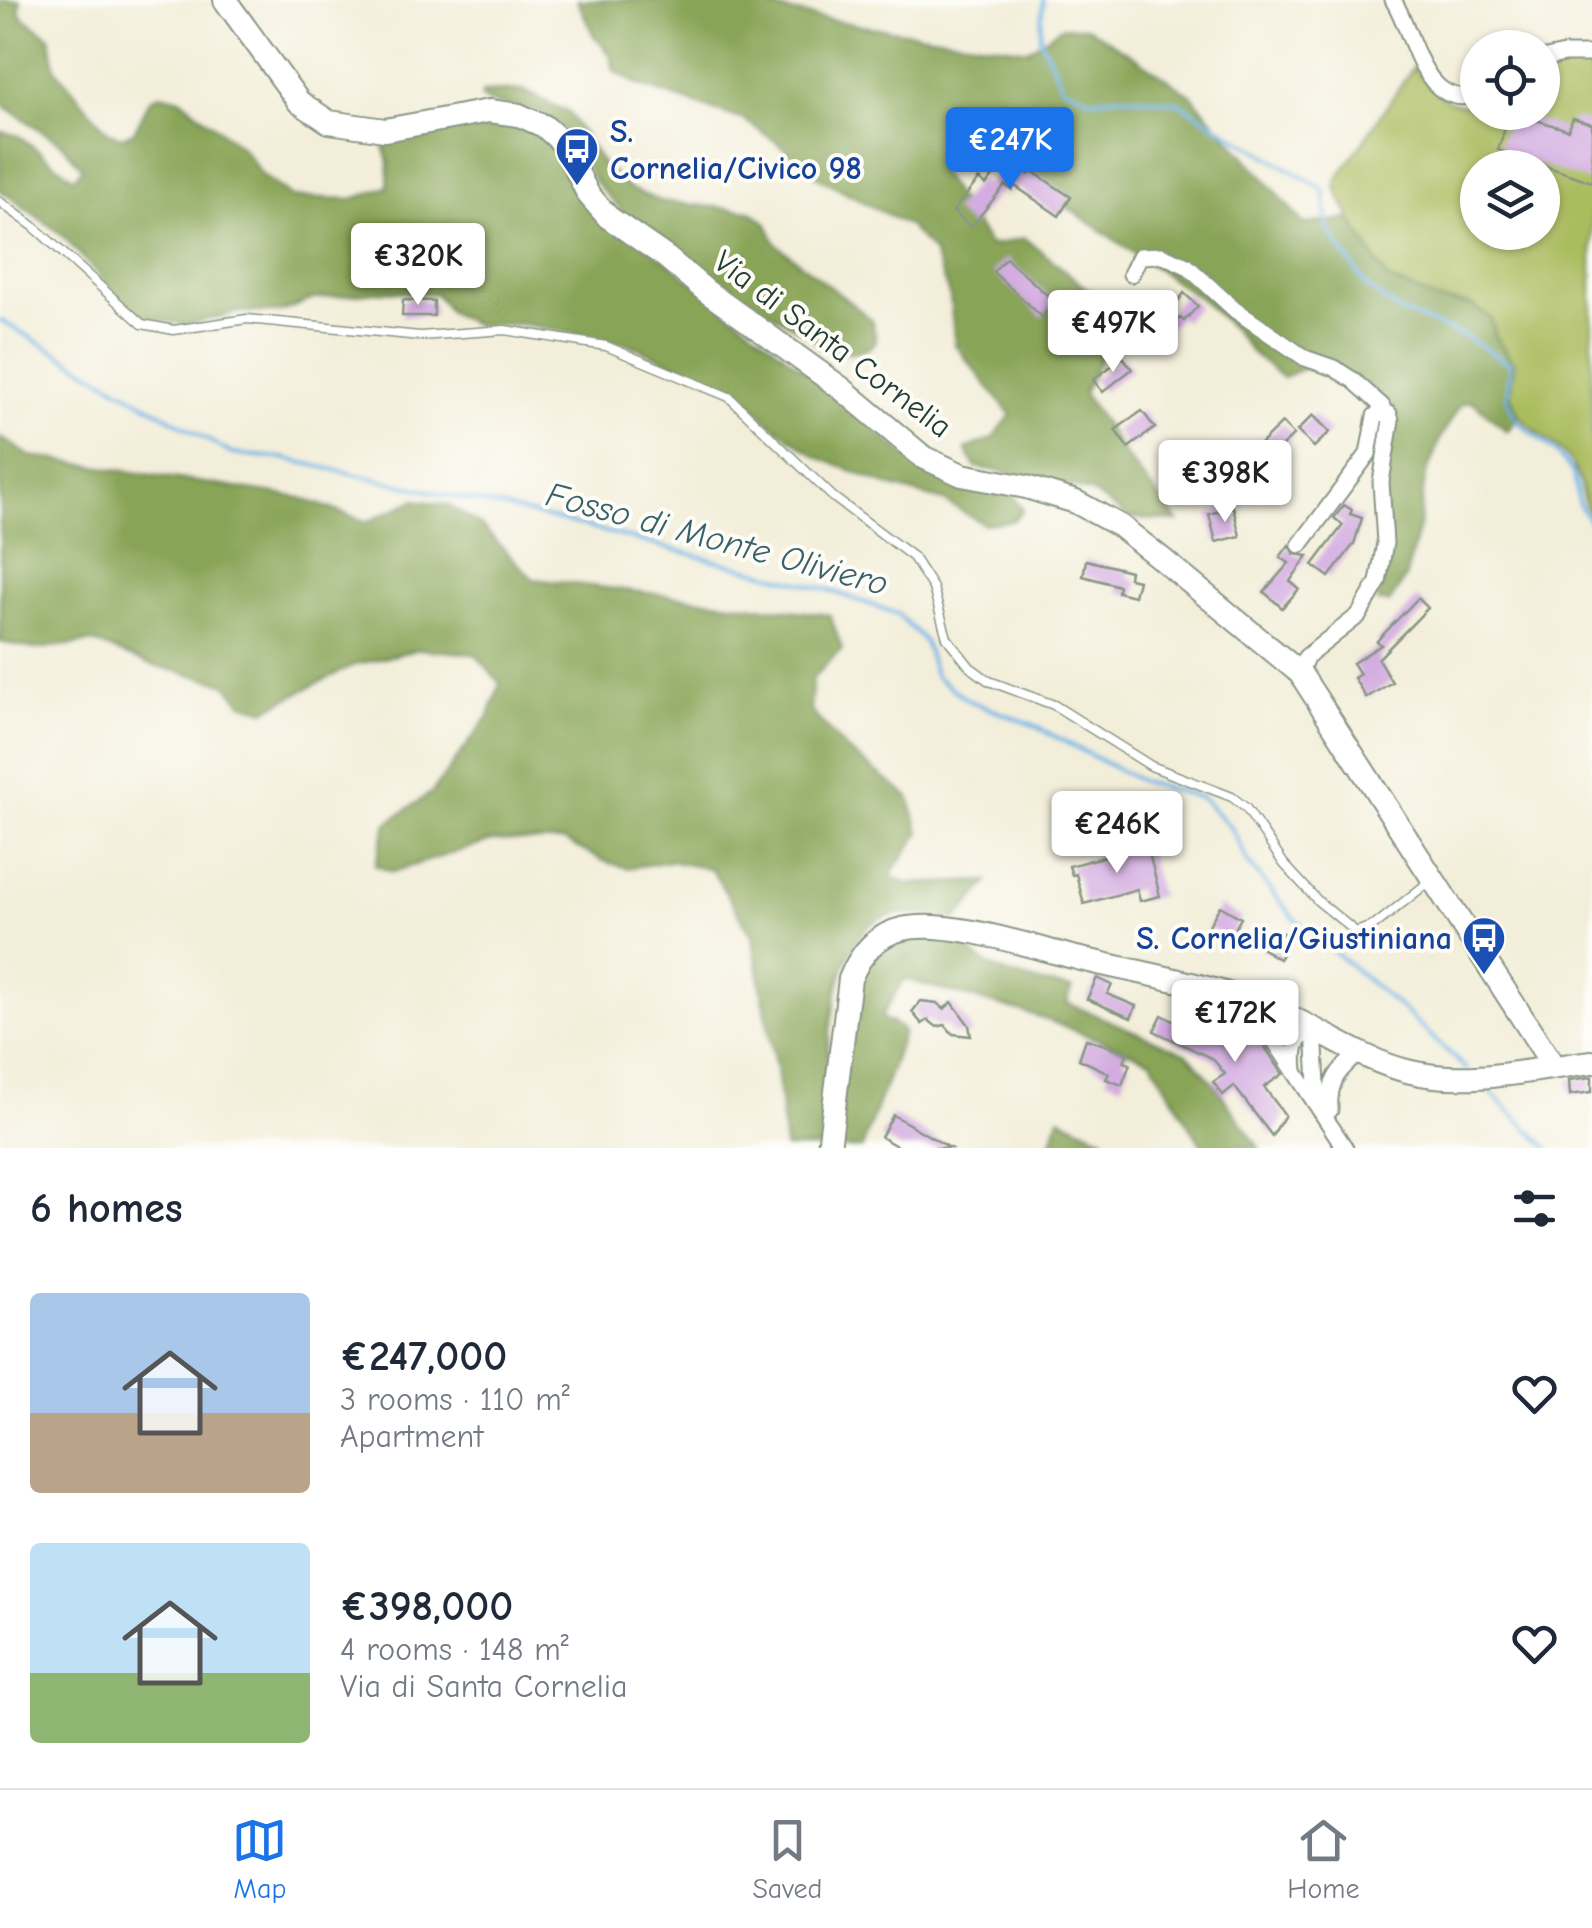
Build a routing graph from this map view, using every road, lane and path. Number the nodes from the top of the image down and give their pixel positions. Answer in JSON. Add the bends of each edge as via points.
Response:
{"nodes":[{"id":1,"x":225,"y":0,"type":"edge"},
{"id":2,"x":1393,"y":0,"type":"edge"},
{"id":3,"x":1592,"y":54,"type":"edge"},
{"id":4,"x":1560,"y":55,"type":"edge"},
{"id":5,"x":1460,"y":97,"type":"edge"},
{"id":6,"x":0,"y":202,"type":"edge"},
{"id":7,"x":1132,"y":274,"type":"dead end"},
{"id":8,"x":1383,"y":412,"type":"junction"},
{"id":9,"x":1300,"y":545,"type":"dead end"},
{"id":10,"x":1300,"y":673,"type":"junction"},
{"id":11,"x":1432,"y":878,"type":"junction"},
{"id":12,"x":1226,"y":993,"type":"junction"},
{"id":13,"x":1314,"y":1028,"type":"junction"},
{"id":14,"x":1362,"y":1052,"type":"junction"},
{"id":15,"x":1592,"y":1062,"type":"edge"},
{"id":16,"x":1554,"y":1067,"type":"junction"},
{"id":17,"x":1296,"y":1076,"type":"junction"},
{"id":18,"x":1330,"y":1124,"type":"junction"},
{"id":19,"x":830,"y":1148,"type":"edge"},
{"id":20,"x":1345,"y":1148,"type":"edge"}],
"edges":[{"from":1,"to":10,"type":"street","name":"Via di Santa Cornelia","via":[[289,90],[330,122],[385,130],[489,111],[544,126],[563,143],[588,194],[608,217],[923,458],[1097,512]]},
{"from":2,"to":5,"type":"street","via":[[1417,59],[1444,92]]},
{"from":3,"to":4,"type":"street"},
{"from":6,"to":11,"type":"lane","via":[[142,324],[161,330],[247,319],[420,336],[506,330],[606,346],[729,396],[833,498],[912,557],[933,588],[947,638],[970,667],[1054,704],[1151,766],[1232,797],[1284,864],[1345,926],[1365,931]]},
{"from":7,"to":8,"type":"street","via":[[1140,256],[1162,254],[1186,266],[1267,333],[1370,392]]},
{"from":8,"to":9,"type":"street","via":[[1374,418],[1368,454]]},
{"from":8,"to":10,"type":"street","via":[[1391,422],[1381,482],[1385,543],[1378,582],[1360,616],[1306,656]]},
{"from":10,"to":11,"type":"street","name":"Via di Santa Cornelia"},
{"from":11,"to":16,"type":"street","name":"Via di Santa Cornelia"},
{"from":12,"to":13,"type":"street"},
{"from":12,"to":17,"type":"street","via":[[1266,1028]]},
{"from":12,"to":19,"type":"street","via":[[949,929],[915,926],[887,934],[863,954],[848,987]]},
{"from":13,"to":14,"type":"street"},
{"from":13,"to":17,"type":"street","via":[[1294,1046]]},
{"from":13,"to":18,"type":"street","via":[[1317,1086]]},
{"from":14,"to":16,"type":"street","via":[[1412,1072],[1462,1077]]},
{"from":14,"to":18,"type":"street","via":[[1336,1074]]},
{"from":15,"to":16,"type":"street"},
{"from":17,"to":18,"type":"street"},
{"from":18,"to":20,"type":"street"}]}
